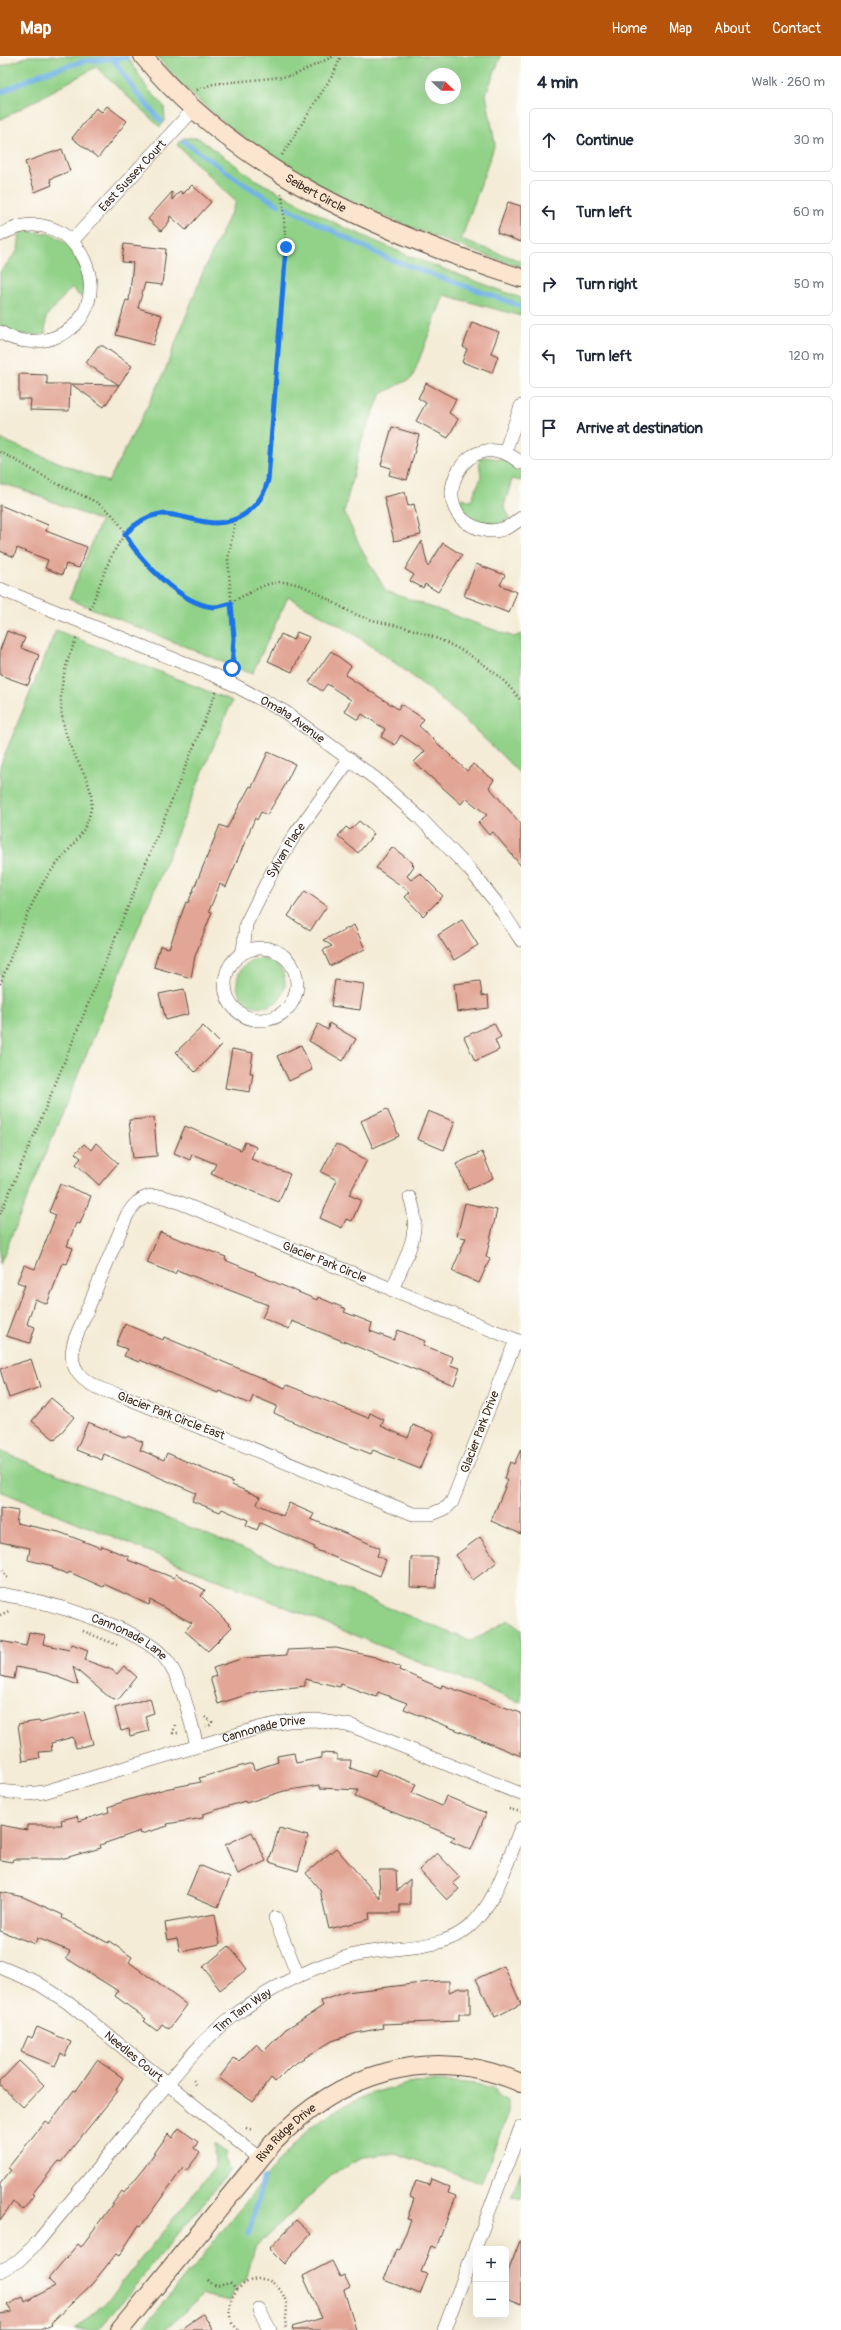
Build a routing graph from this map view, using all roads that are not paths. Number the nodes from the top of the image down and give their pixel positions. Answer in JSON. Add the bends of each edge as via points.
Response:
{"nodes":[{"id":1,"x":143,"y":56,"type":"edge"},
{"id":2,"x":193,"y":110,"type":"junction"},
{"id":3,"x":0,"y":235,"type":"edge"},
{"id":4,"x":72,"y":241,"type":"junction"},
{"id":5,"x":521,"y":278,"type":"edge"},
{"id":6,"x":0,"y":332,"type":"edge"},
{"id":7,"x":521,"y":406,"type":"edge"},
{"id":8,"x":505,"y":452,"type":"junction"},
{"id":9,"x":521,"y":462,"type":"edge"},
{"id":10,"x":521,"y":518,"type":"edge"},
{"id":11,"x":0,"y":589,"type":"edge"},
{"id":12,"x":350,"y":759,"type":"junction"},
{"id":13,"x":521,"y":940,"type":"edge"},
{"id":14,"x":244,"y":952,"type":"junction"},
{"id":15,"x":410,"y":1198,"type":"dead end"},
{"id":16,"x":131,"y":1209,"type":"joint"},
{"id":17,"x":392,"y":1290,"type":"junction"},
{"id":18,"x":519,"y":1341,"type":"edge"},
{"id":19,"x":432,"y":1514,"type":"joint"},
{"id":20,"x":0,"y":1594,"type":"edge"},
{"id":21,"x":197,"y":1746,"type":"junction"},
{"id":22,"x":0,"y":1791,"type":"edge"},
{"id":23,"x":521,"y":1794,"type":"edge"},
{"id":24,"x":521,"y":1828,"type":"edge"},
{"id":25,"x":274,"y":1918,"type":"dead end"},
{"id":26,"x":0,"y":1967,"type":"edge"},
{"id":27,"x":298,"y":1976,"type":"junction"},
{"id":28,"x":521,"y":2083,"type":"edge"},
{"id":29,"x":167,"y":2084,"type":"junction"},
{"id":30,"x":521,"y":2127,"type":"edge"},
{"id":31,"x":260,"y":2159,"type":"junction"},
{"id":32,"x":0,"y":2271,"type":"edge"},
{"id":33,"x":259,"y":2310,"type":"dead end"},
{"id":34,"x":120,"y":2330,"type":"edge"},
{"id":35,"x":270,"y":2330,"type":"edge"},
{"id":36,"x":444,"y":2330,"type":"edge"}],
"edges":[{"from":1,"to":2,"type":"street","name":"Seibert Circle"},
{"from":2,"to":4,"type":"street","name":"East Sussex Court"},
{"from":2,"to":5,"type":"street","name":"Seibert Circle","via":[[251,155],[312,191],[406,236]]},
{"from":3,"to":4,"type":"street","via":[[18,227],[37,226],[56,230]]},
{"from":4,"to":6,"type":"street","via":[[83,256],[90,279],[87,302],[78,319],[64,332],[38,342],[18,340]]},
{"from":7,"to":8,"type":"street"},
{"from":8,"to":9,"type":"street"},
{"from":8,"to":10,"type":"street","via":[[477,453],[465,461],[456,472],[453,481],[453,500],[456,509],[468,523],[486,531],[506,529]]},
{"from":11,"to":12,"type":"street","name":"Omaha Avenue","via":[[221,678],[275,705]]},
{"from":12,"to":13,"type":"street","name":"Omaha Avenue","via":[[401,800],[449,847],[488,892]]},
{"from":12,"to":14,"type":"street","name":"Sylvan Place","via":[[296,833],[270,874],[246,924]]},
{"from":14,"to":14,"type":"street","via":[[227,970],[224,986],[229,1002],[239,1014],[254,1020],[278,1017],[296,996],[297,982],[294,970],[287,958],[276,951],[256,948]]},
{"from":15,"to":17,"type":"street","via":[[415,1216],[415,1233]]},
{"from":16,"to":17,"type":"street","name":"Glacier Park Circle","via":[[144,1197],[167,1197]]},
{"from":16,"to":19,"type":"street","name":"Glacier Park Circle East","via":[[73,1345],[75,1368],[86,1382],[413,1514]]},
{"from":17,"to":18,"type":"street","name":"Glacier Park Circle"},
{"from":18,"to":19,"type":"street","name":"Glacier Park Drive","via":[[466,1466],[457,1494],[446,1508]]},
{"from":20,"to":21,"type":"street","name":"Cannonade Lane","via":[[63,1608],[105,1623],[147,1643],[167,1660],[176,1675]]},
{"from":21,"to":22,"type":"street","name":"Cannonade Drive","via":[[44,1792],[28,1794]]},
{"from":21,"to":23,"type":"street","name":"Cannonade Drive","via":[[289,1721],[325,1721],[371,1732]]},
{"from":24,"to":27,"type":"street","name":"Tim Tam Way","via":[[494,1894],[485,1910],[469,1928],[440,1942],[355,1955]]},
{"from":25,"to":27,"type":"street"},
{"from":26,"to":29,"type":"street","name":"Needles Court","via":[[36,1982],[58,1996]]},
{"from":27,"to":29,"type":"street","name":"Tim Tam Way","via":[[269,1991],[220,2027]]},
{"from":28,"to":31,"type":"street","name":"Riva Ridge Drive","via":[[482,2069],[440,2065],[396,2069],[374,2075],[342,2089],[312,2107],[286,2128]]},
{"from":29,"to":31,"type":"street","name":"Needles Court"},
{"from":29,"to":32,"type":"street","name":"Tim Tam Way","via":[[33,2248],[18,2261]]},
{"from":30,"to":36,"type":"street"},
{"from":31,"to":34,"type":"street","name":"Riva Ridge Drive"},
{"from":33,"to":35,"type":"street"}]}
